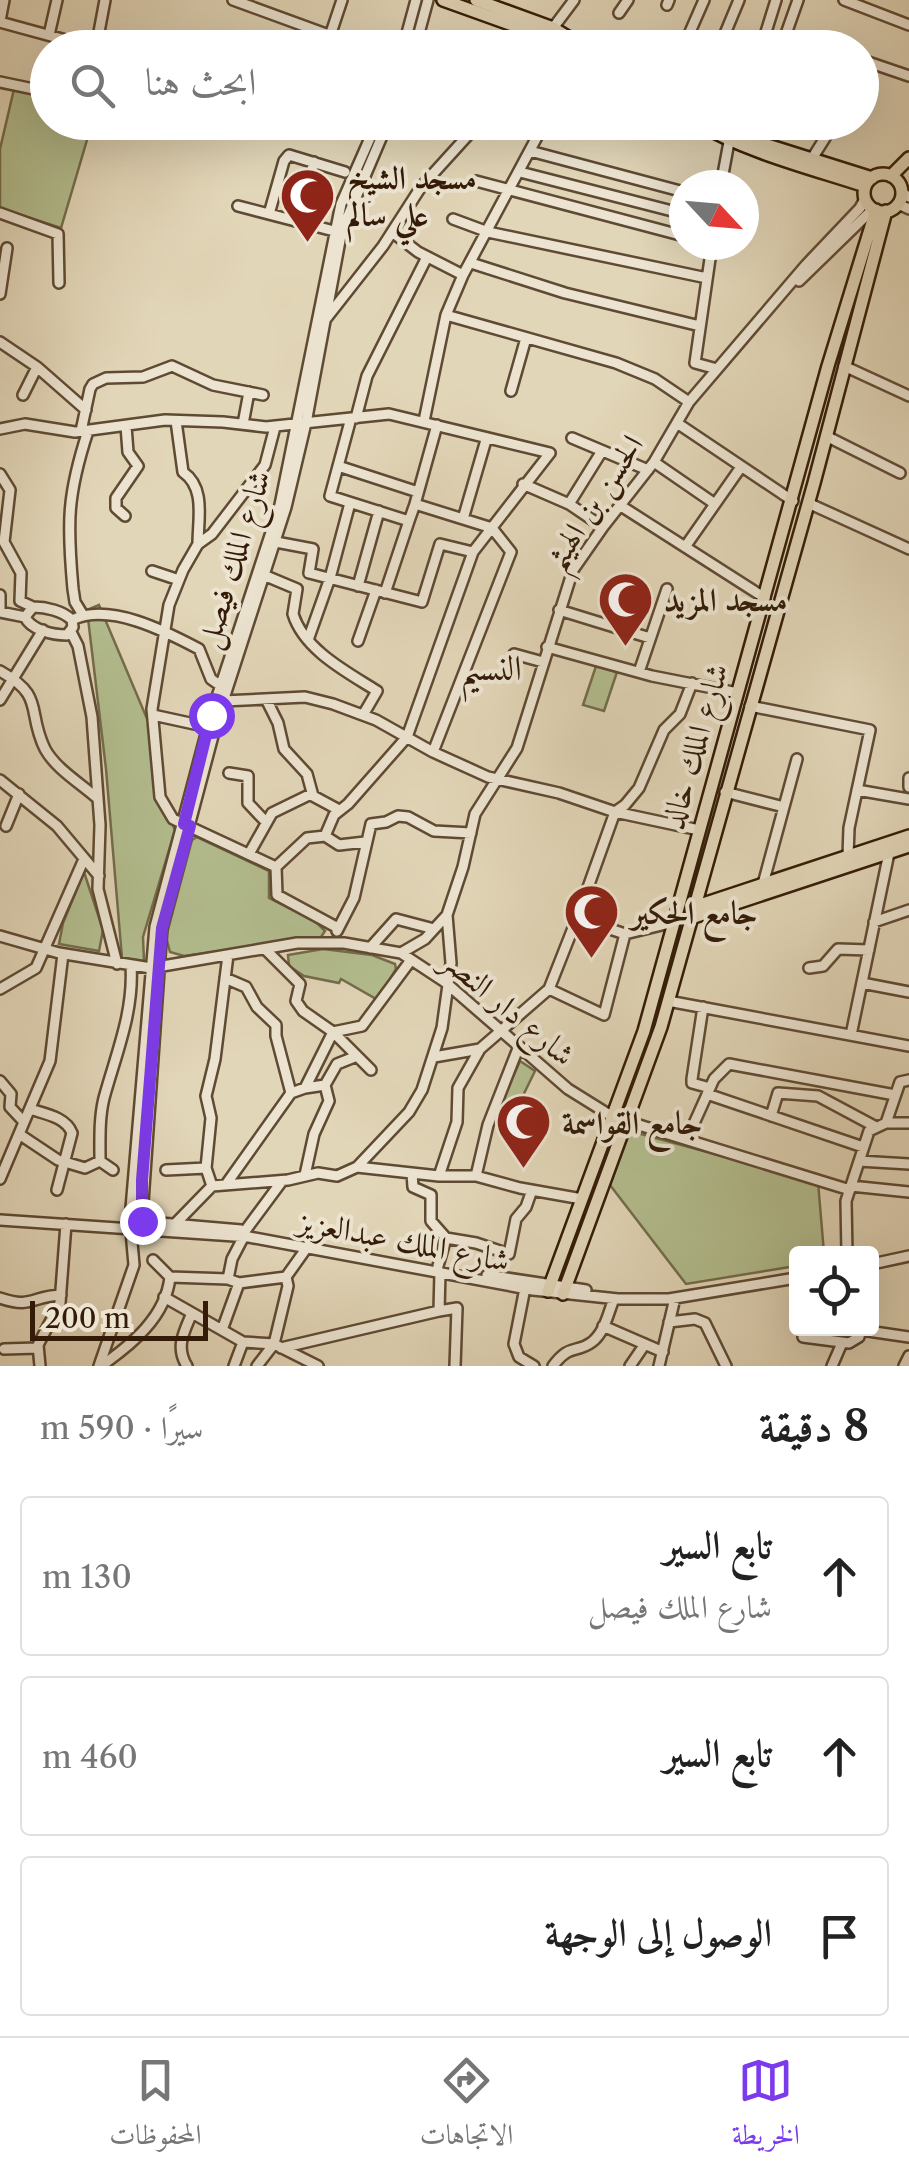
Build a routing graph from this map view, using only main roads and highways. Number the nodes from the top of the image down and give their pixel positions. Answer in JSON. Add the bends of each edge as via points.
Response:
{"nodes":[{"id":1,"x":443,"y":0,"type":"edge"},
{"id":2,"x":476,"y":0,"type":"edge"},
{"id":3,"x":524,"y":30,"type":"edge"},
{"id":4,"x":531,"y":30,"type":"edge"},
{"id":5,"x":750,"y":140,"type":"edge"},
{"id":6,"x":758,"y":140,"type":"edge"},
{"id":7,"x":909,"y":158,"type":"edge"},
{"id":8,"x":909,"y":172,"type":"edge"},
{"id":9,"x":901,"y":193,"type":"edge"},
{"id":10,"x":873,"y":199,"type":"junction"},
{"id":11,"x":909,"y":836,"type":"edge"},
{"id":12,"x":909,"y":846,"type":"edge"},
{"id":13,"x":692,"y":912,"type":"junction"},
{"id":14,"x":548,"y":1289,"type":"road end"},
{"id":15,"x":563,"y":1290,"type":"road end"}],
"edges":[{"from":1,"to":3,"type":"main road"},
{"from":2,"to":4,"type":"main road"},
{"from":5,"to":10,"type":"main road"},
{"from":6,"to":10,"type":"main road","via":[[813,158]]},
{"from":7,"to":9,"type":"main road"},
{"from":8,"to":9,"type":"main road"},
{"from":9,"to":10,"type":"main road"},
{"from":9,"to":10,"type":"main road","via":[[880,174]]},
{"from":10,"to":13,"type":"main road","name":"شارع الملك خالد","via":[[844,366]]},
{"from":10,"to":14,"type":"main road","name":"شارع الملك خالد","via":[[644,1032]]},
{"from":11,"to":13,"type":"main road"},
{"from":12,"to":13,"type":"main road"},
{"from":13,"to":15,"type":"main road","name":"شارع الملك خالد","via":[[668,1000]]}]}
